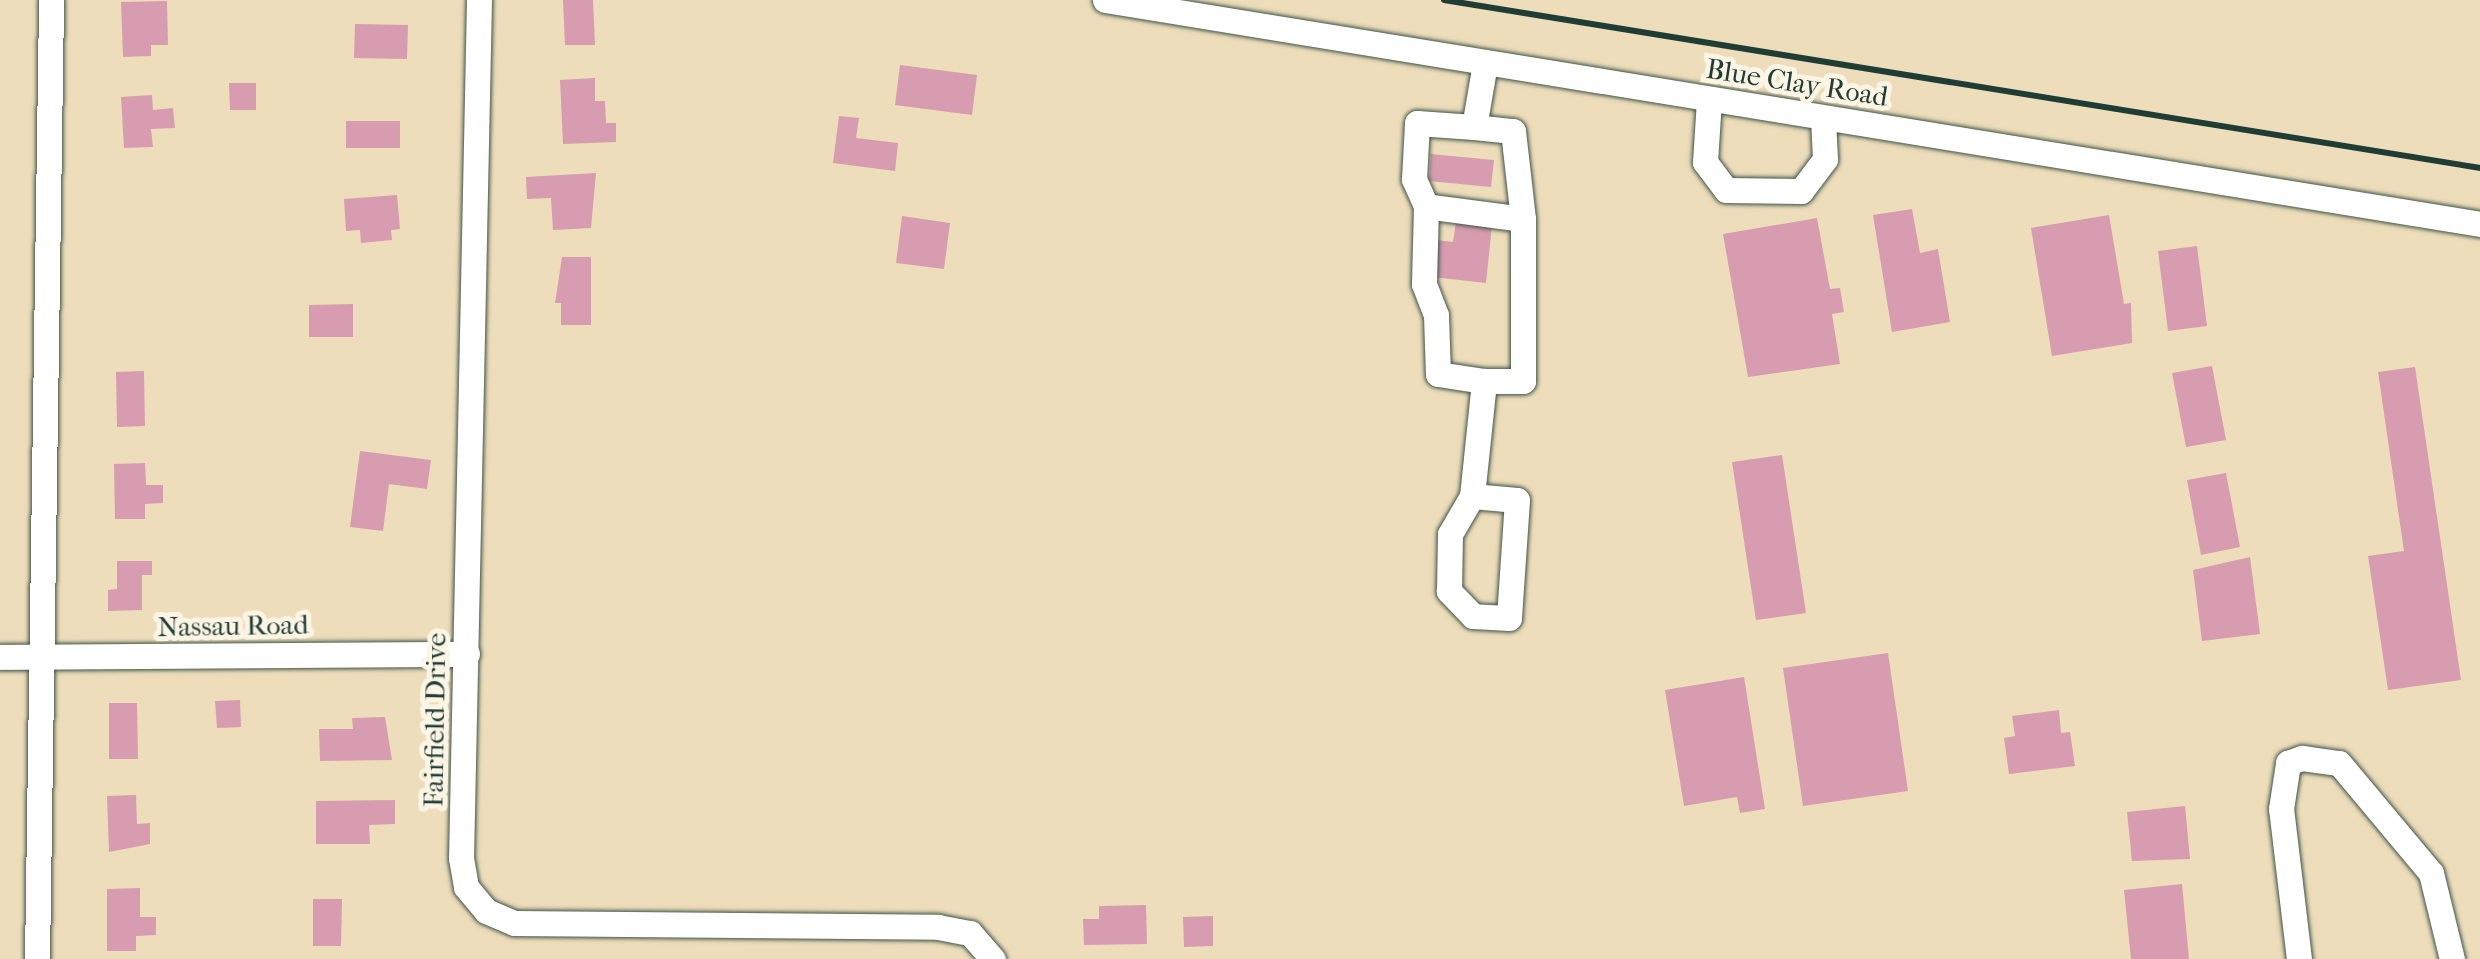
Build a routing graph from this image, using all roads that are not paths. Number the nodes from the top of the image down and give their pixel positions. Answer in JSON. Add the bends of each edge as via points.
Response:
{"nodes":[{"id":1,"x":51,"y":0,"type":"edge"},
{"id":2,"x":479,"y":0,"type":"edge"},
{"id":3,"x":1104,"y":0,"type":"edge"},
{"id":4,"x":1485,"y":63,"type":"junction"},
{"id":5,"x":1710,"y":100,"type":"junction"},
{"id":6,"x":1823,"y":118,"type":"junction"},
{"id":7,"x":1474,"y":127,"type":"junction"},
{"id":8,"x":1426,"y":206,"type":"junction"},
{"id":9,"x":1523,"y":219,"type":"junction"},
{"id":10,"x":2480,"y":224,"type":"edge"},
{"id":11,"x":1484,"y":381,"type":"junction"},
{"id":12,"x":1472,"y":496,"type":"junction"},
{"id":13,"x":466,"y":654,"type":"junction"},
{"id":14,"x":0,"y":657,"type":"edge"},
{"id":15,"x":41,"y":658,"type":"junction"},
{"id":16,"x":37,"y":959,"type":"edge"},
{"id":17,"x":994,"y":959,"type":"edge"},
{"id":18,"x":2299,"y":959,"type":"edge"},
{"id":19,"x":2452,"y":959,"type":"edge"}],
"edges":[{"from":1,"to":15,"type":"street"},
{"from":2,"to":13,"type":"street","name":"Fairfield Drive"},
{"from":3,"to":4,"type":"street","name":"Blue Clay Road"},
{"from":4,"to":5,"type":"street","name":"Blue Clay Road"},
{"from":4,"to":7,"type":"street"},
{"from":5,"to":6,"type":"street","name":"Blue Clay Road"},
{"from":5,"to":6,"type":"street","via":[[1706,162],[1726,190],[1801,190],[1825,159]]},
{"from":6,"to":10,"type":"street","name":"Blue Clay Road"},
{"from":7,"to":8,"type":"street","via":[[1417,123],[1414,179]]},
{"from":7,"to":9,"type":"street","via":[[1512,131]]},
{"from":8,"to":9,"type":"street"},
{"from":8,"to":11,"type":"street","via":[[1424,284],[1436,316],[1438,374]]},
{"from":9,"to":11,"type":"street","via":[[1522,381]]},
{"from":11,"to":12,"type":"street"},
{"from":12,"to":12,"type":"street","via":[[1450,534],[1450,591],[1473,616],[1509,618],[1516,500]]},
{"from":13,"to":15,"type":"street","name":"Nassau Road"},
{"from":13,"to":17,"type":"street","name":"Fairfield Drive","via":[[461,870],[470,893],[498,918],[546,926],[938,927],[970,934]]},
{"from":14,"to":15,"type":"street","name":"Nassau Road"},
{"from":15,"to":16,"type":"street"},
{"from":18,"to":19,"type":"street","via":[[2281,809],[2288,763],[2302,758],[2339,763],[2431,873]]}]}
